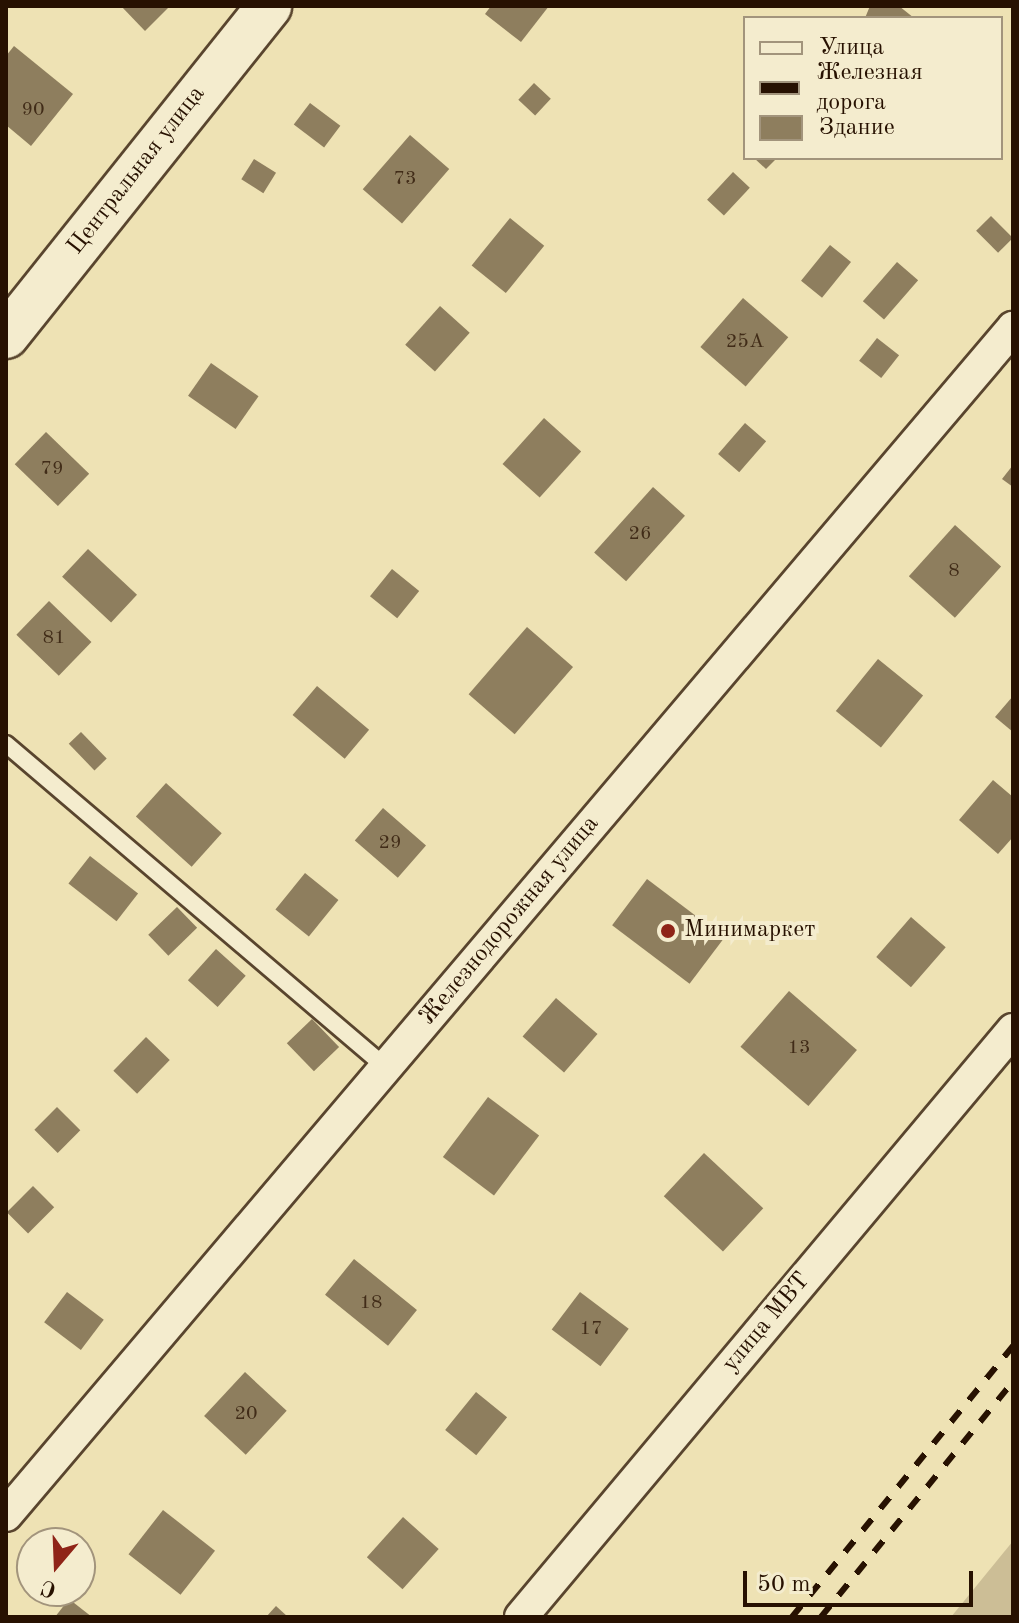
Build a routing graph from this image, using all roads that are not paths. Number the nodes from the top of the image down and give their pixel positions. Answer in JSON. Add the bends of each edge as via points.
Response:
{"nodes":[{"id":1,"x":269,"y":6,"type":"edge"},
{"id":2,"x":1013,"y":328,"type":"edge"},
{"id":3,"x":6,"y":336,"type":"edge"},
{"id":4,"x":6,"y":744,"type":"edge"},
{"id":5,"x":1013,"y":1030,"type":"edge"},
{"id":6,"x":386,"y":1067,"type":"junction"},
{"id":7,"x":6,"y":1515,"type":"edge"},
{"id":8,"x":521,"y":1617,"type":"edge"}],
"edges":[{"from":1,"to":3,"type":"street","name":"Центральная улица"},
{"from":2,"to":6,"type":"street","name":"Железнодорожная улица"},
{"from":4,"to":6,"type":"lane"},
{"from":5,"to":8,"type":"street","name":"улица МВТ"},
{"from":6,"to":7,"type":"street","name":"Железнодорожная улица"}]}
